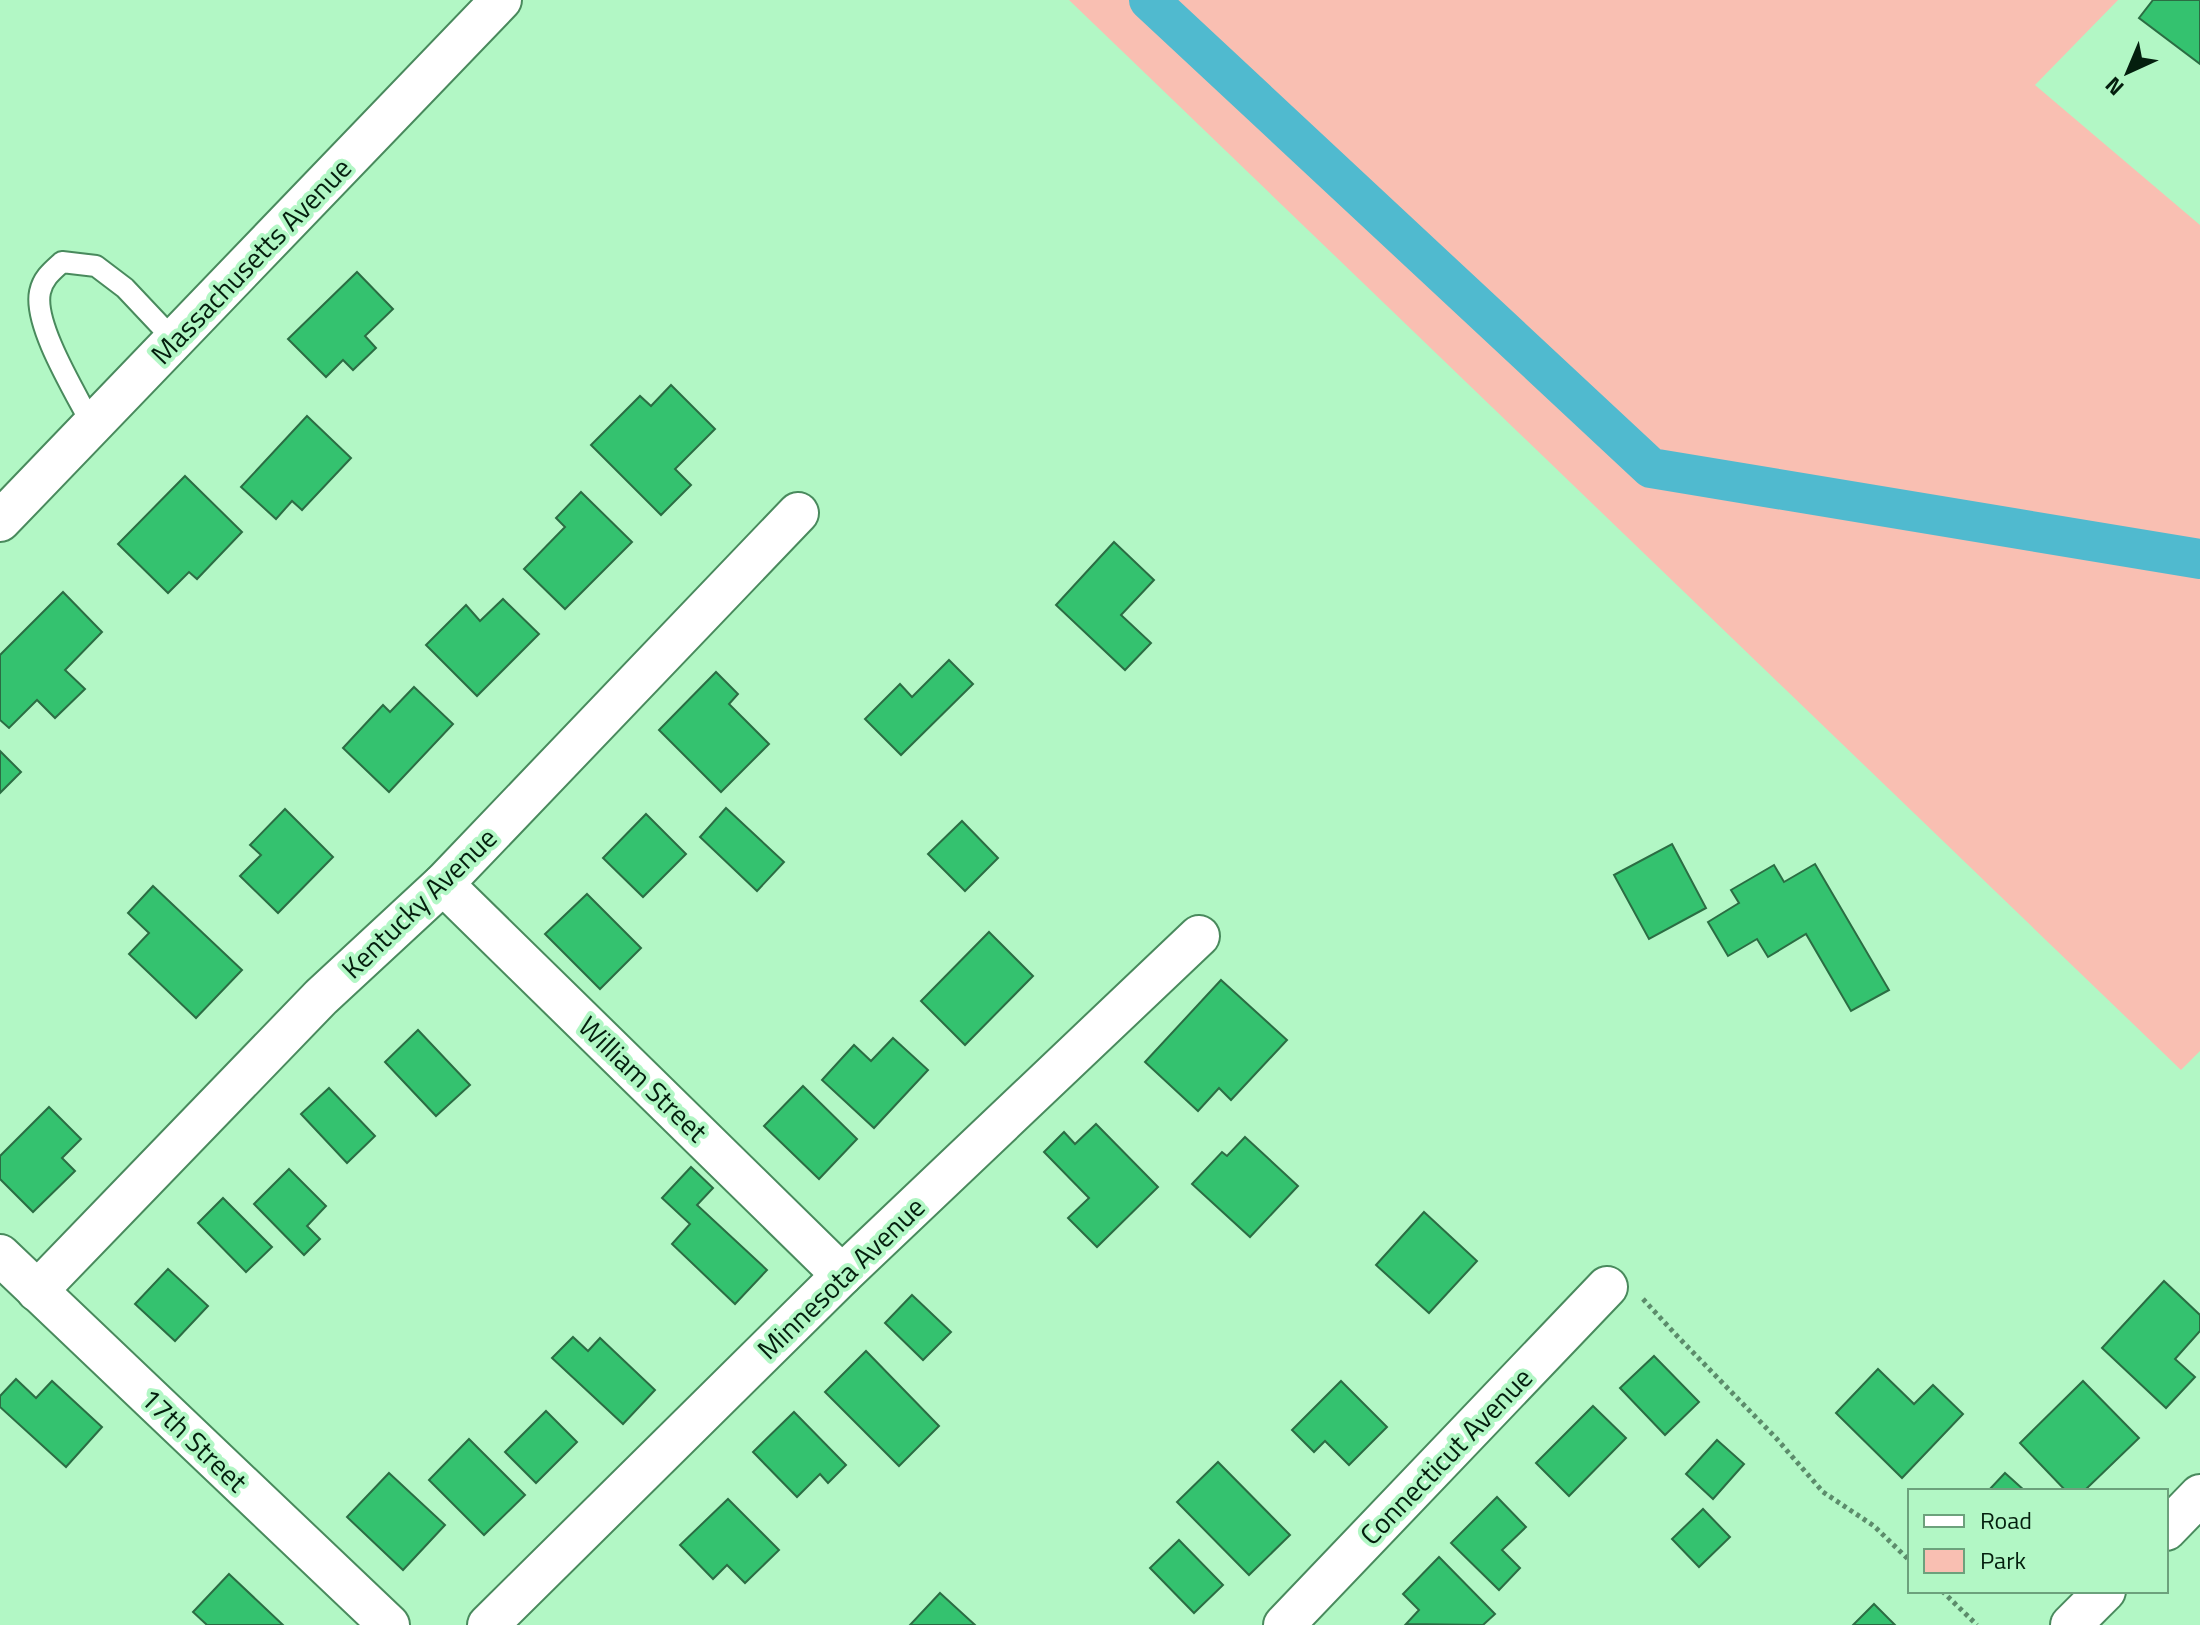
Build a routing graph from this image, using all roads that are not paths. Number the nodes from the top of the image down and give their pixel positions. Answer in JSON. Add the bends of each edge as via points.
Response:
{"nodes":[{"id":1,"x":501,"y":0,"type":"edge"},
{"id":2,"x":174,"y":340,"type":"junction"},
{"id":3,"x":92,"y":425,"type":"junction"},
{"id":4,"x":798,"y":513,"type":"dead end"},
{"id":5,"x":0,"y":521,"type":"edge"},
{"id":6,"x":443,"y":884,"type":"junction"},
{"id":7,"x":1199,"y":936,"type":"dead end"},
{"id":8,"x":0,"y":1255,"type":"edge"},
{"id":9,"x":842,"y":1275,"type":"junction"},
{"id":10,"x":1607,"y":1287,"type":"road end"},
{"id":11,"x":37,"y":1291,"type":"junction"},
{"id":12,"x":2200,"y":1495,"type":"edge"},
{"id":13,"x":2168,"y":1528,"type":"edge"},
{"id":14,"x":2103,"y":1593,"type":"edge"},
{"id":15,"x":389,"y":1625,"type":"edge"},
{"id":16,"x":488,"y":1625,"type":"edge"},
{"id":17,"x":1284,"y":1625,"type":"edge"},
{"id":18,"x":2071,"y":1625,"type":"edge"}],
"edges":[{"from":1,"to":2,"type":"street","name":"Massachusetts Avenue"},
{"from":2,"to":3,"type":"street","name":"Massachusetts Avenue"},
{"from":2,"to":3,"type":"lane","via":[[96,266],[62,262],[46,276],[39,293],[43,322]]},
{"from":3,"to":5,"type":"street","name":"Massachusetts Avenue"},
{"from":4,"to":6,"type":"street","name":"Kentucky Avenue"},
{"from":6,"to":9,"type":"street","name":"William Street"},
{"from":6,"to":11,"type":"street","name":"Kentucky Avenue","via":[[321,997]]},
{"from":7,"to":9,"type":"street","name":"Minnesota Avenue"},
{"from":8,"to":11,"type":"street","name":"17th Street"},
{"from":9,"to":16,"type":"street","name":"Minnesota Avenue"},
{"from":10,"to":17,"type":"street","name":"Connecticut Avenue"},
{"from":11,"to":15,"type":"street","name":"17th Street"},
{"from":12,"to":13,"type":"street"},
{"from":14,"to":18,"type":"street"}]}
